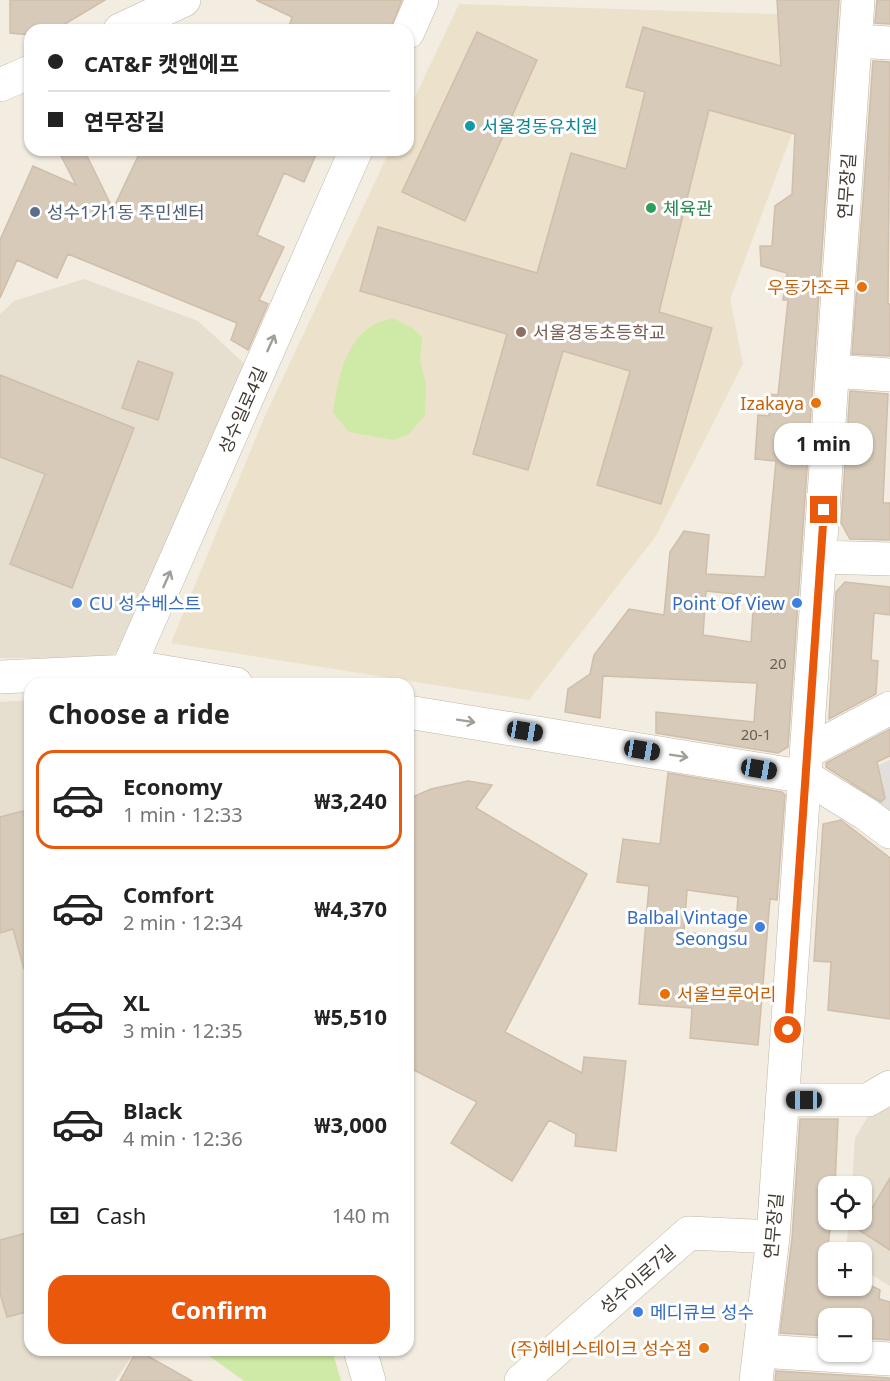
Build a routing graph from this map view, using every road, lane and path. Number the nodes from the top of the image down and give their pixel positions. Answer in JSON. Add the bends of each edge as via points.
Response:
{"nodes":[{"id":1,"x":184,"y":0,"type":"edge"},
{"id":2,"x":422,"y":0,"type":"edge"},
{"id":3,"x":858,"y":0,"type":"edge"},
{"id":4,"x":133,"y":24,"type":"edge"},
{"id":5,"x":412,"y":24,"type":"edge"},
{"id":6,"x":855,"y":41,"type":"junction"},
{"id":7,"x":890,"y":44,"type":"edge"},
{"id":8,"x":24,"y":75,"type":"edge"},
{"id":9,"x":0,"y":86,"type":"edge"},
{"id":10,"x":354,"y":156,"type":"edge"},
{"id":11,"x":833,"y":371,"type":"junction"},
{"id":12,"x":890,"y":375,"type":"edge"},
{"id":13,"x":820,"y":557,"type":"junction"},
{"id":14,"x":890,"y":559,"type":"edge"},
{"id":15,"x":146,"y":675,"type":"edge"},
{"id":16,"x":0,"y":676,"type":"edge"},
{"id":17,"x":176,"y":678,"type":"edge"},
{"id":18,"x":890,"y":708,"type":"edge"},
{"id":19,"x":414,"y":713,"type":"edge"},
{"id":20,"x":807,"y":764,"type":"junction"},
{"id":21,"x":890,"y":832,"type":"edge"},
{"id":22,"x":890,"y":1088,"type":"edge"},
{"id":23,"x":783,"y":1100,"type":"junction"},
{"id":24,"x":773,"y":1238,"type":"junction"},
{"id":25,"x":362,"y":1356,"type":"edge"},
{"id":26,"x":890,"y":1359,"type":"edge"},
{"id":27,"x":758,"y":1366,"type":"edge"},
{"id":28,"x":369,"y":1381,"type":"edge"},
{"id":29,"x":521,"y":1381,"type":"edge"}],
"edges":[{"from":1,"to":4,"type":"street"},
{"from":2,"to":5,"type":"street"},
{"from":3,"to":6,"type":"street","name":"연무장길"},
{"from":6,"to":7,"type":"street"},
{"from":6,"to":11,"type":"street","name":"연무장길"},
{"from":8,"to":9,"type":"street"},
{"from":15,"to":10,"type":"street","name":"성수일로4길","one_way":true},
{"from":11,"to":12,"type":"street"},
{"from":11,"to":13,"type":"street","name":"연무장길"},
{"from":13,"to":14,"type":"street"},
{"from":13,"to":20,"type":"street","name":"연무장길"},
{"from":15,"to":16,"type":"street"},
{"from":15,"to":17,"type":"street"},
{"from":18,"to":20,"type":"street"},
{"from":19,"to":20,"type":"street","one_way":true},
{"from":20,"to":21,"type":"street"},
{"from":20,"to":23,"type":"street","name":"연무장길"},
{"from":22,"to":23,"type":"street","via":[[868,1100]]},
{"from":23,"to":24,"type":"street","name":"연무장길"},
{"from":24,"to":27,"type":"street","name":"연무장길"},
{"from":24,"to":29,"type":"street","name":"성수이로7길","via":[[689,1233]]},
{"from":25,"to":28,"type":"street"},
{"from":26,"to":27,"type":"street","name":"연무장길"}]}
